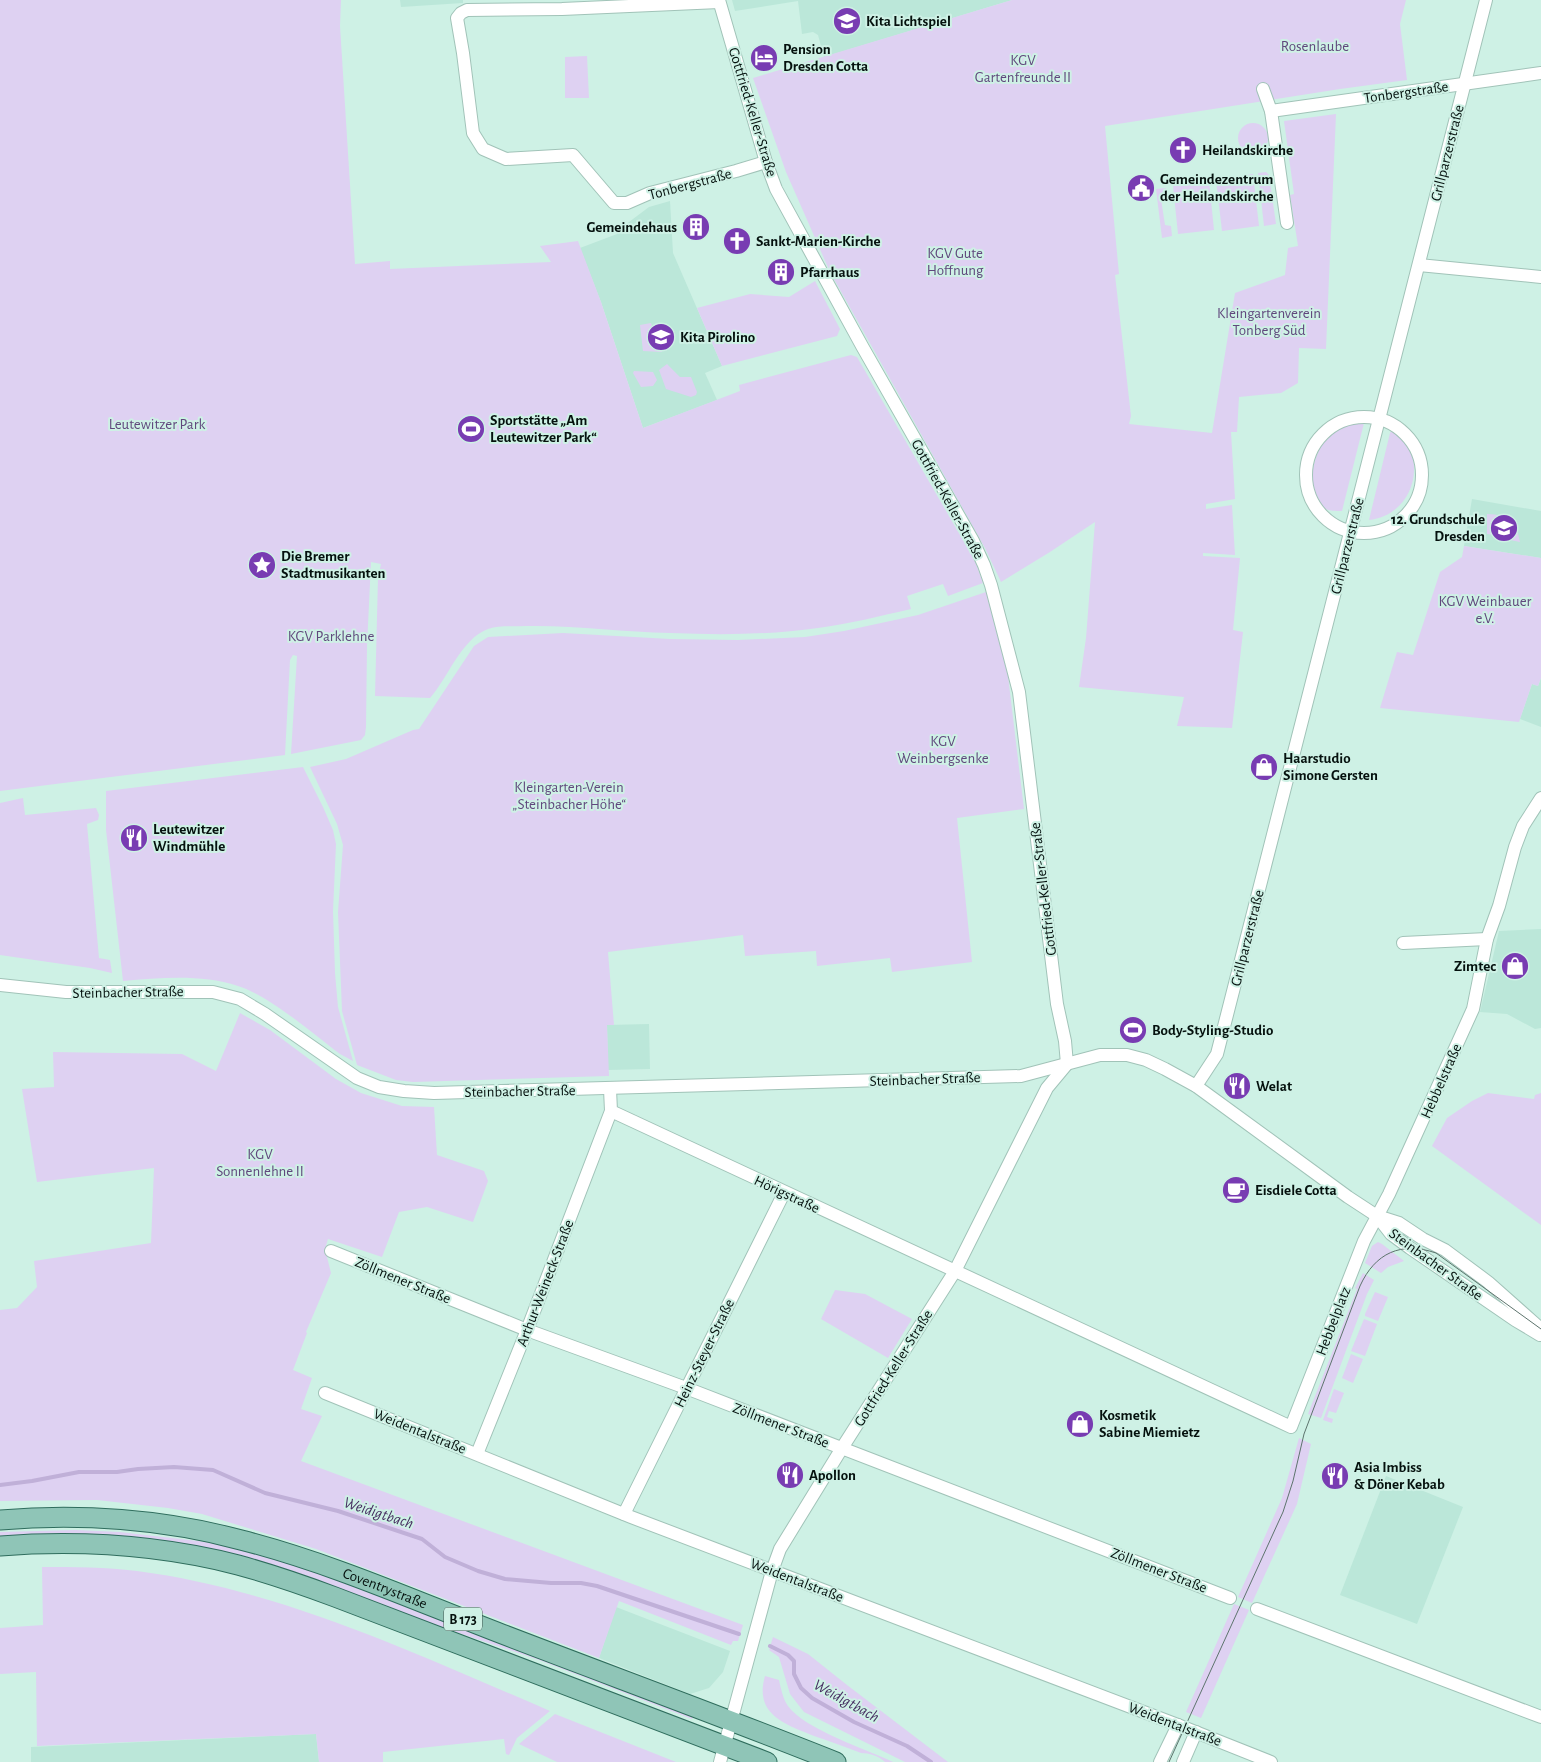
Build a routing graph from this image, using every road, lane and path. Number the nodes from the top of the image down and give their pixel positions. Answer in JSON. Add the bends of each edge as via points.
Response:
{"nodes":[{"id":1,"x":1486,"y":0,"type":"edge"},
{"id":2,"x":719,"y":1,"type":"edge"},
{"id":3,"x":1541,"y":73,"type":"edge"},
{"id":4,"x":1465,"y":83,"type":"junction"},
{"id":5,"x":1263,"y":89,"type":"dead end"},
{"id":6,"x":1270,"y":111,"type":"junction"},
{"id":7,"x":766,"y":162,"type":"junction"},
{"id":8,"x":1287,"y":223,"type":"dead end"},
{"id":9,"x":1419,"y":264,"type":"junction"},
{"id":10,"x":1541,"y":277,"type":"edge"},
{"id":11,"x":1379,"y":420,"type":"junction"},
{"id":12,"x":1350,"y":532,"type":"junction"},
{"id":13,"x":1541,"y":798,"type":"edge"},
{"id":14,"x":1487,"y":940,"type":"junction"},
{"id":15,"x":1403,"y":943,"type":"dead end"},
{"id":16,"x":0,"y":985,"type":"edge"},
{"id":17,"x":1067,"y":1064,"type":"junction"},
{"id":18,"x":1196,"y":1086,"type":"junction"},
{"id":19,"x":610,"y":1089,"type":"junction"},
{"id":20,"x":611,"y":1111,"type":"junction"},
{"id":21,"x":784,"y":1193,"type":"junction"},
{"id":22,"x":1377,"y":1216,"type":"junction"},
{"id":23,"x":331,"y":1251,"type":"dead end"},
{"id":24,"x":955,"y":1271,"type":"junction"},
{"id":25,"x":1541,"y":1329,"type":"edge"},
{"id":26,"x":527,"y":1330,"type":"junction"},
{"id":27,"x":1541,"y":1335,"type":"edge"},
{"id":28,"x":686,"y":1388,"type":"junction"},
{"id":29,"x":326,"y":1393,"type":"dead end"},
{"id":30,"x":1291,"y":1427,"type":"joint"},
{"id":31,"x":842,"y":1448,"type":"junction"},
{"id":32,"x":477,"y":1454,"type":"junction"},
{"id":33,"x":624,"y":1514,"type":"junction"},
{"id":34,"x":0,"y":1520,"type":"edge"},
{"id":35,"x":0,"y":1546,"type":"edge"},
{"id":36,"x":772,"y":1571,"type":"junction"},
{"id":37,"x":1230,"y":1598,"type":"dead end"},
{"id":38,"x":1257,"y":1609,"type":"dead end"},
{"id":39,"x":1541,"y":1717,"type":"edge"},
{"id":40,"x":731,"y":1721,"type":"junction"},
{"id":41,"x":1178,"y":1725,"type":"junction"},
{"id":42,"x":1196,"y":1732,"type":"junction"},
{"id":43,"x":722,"y":1754,"type":"edge"},
{"id":44,"x":767,"y":1762,"type":"edge"},
{"id":45,"x":836,"y":1762,"type":"edge"},
{"id":46,"x":1160,"y":1762,"type":"edge"},
{"id":47,"x":1183,"y":1762,"type":"edge"},
{"id":48,"x":1271,"y":1762,"type":"edge"}],
"edges":[{"from":1,"to":4,"type":"street","name":"Grillparzerstraße"},
{"from":2,"to":7,"type":"street","name":"Gottfried-Keller-Straße"},
{"from":2,"to":7,"type":"street","name":"Tonbergstraße","via":[[466,10],[457,18],[473,133],[483,149],[506,159],[573,155],[614,203],[628,203],[650,193]]},
{"from":3,"to":4,"type":"street","name":"Tonbergstraße"},
{"from":4,"to":6,"type":"street","name":"Tonbergstraße"},
{"from":4,"to":9,"type":"street","name":"Grillparzerstraße"},
{"from":5,"to":6,"type":"street"},
{"from":6,"to":8,"type":"street"},
{"from":7,"to":17,"type":"street","name":"Gottfried-Keller-Straße","via":[[776,189],[812,255],[973,541],[991,585],[1019,692],[1056,999]]},
{"from":9,"to":10,"type":"street"},
{"from":9,"to":11,"type":"street","name":"Grillparzerstraße"},
{"from":11,"to":12,"type":"street","name":"Grillparzerstraße"},
{"from":11,"to":12,"type":"street","via":[[1401,431],[1416,450],[1422,469],[1419,495],[1411,510],[1395,525],[1377,532]]},
{"from":11,"to":12,"type":"street","via":[[1348,420],[1323,434],[1312,449],[1306,472],[1308,492],[1317,510],[1327,520]]},
{"from":12,"to":18,"type":"street","name":"Grillparzerstraße","via":[[1217,1054]]},
{"from":13,"to":14,"type":"street","name":"Hebbelstraße","via":[[1523,826]]},
{"from":14,"to":15,"type":"street"},
{"from":14,"to":22,"type":"street","name":"Hebbelstraße","via":[[1473,1008]]},
{"from":16,"to":19,"type":"street","name":"Steinbacher Straße","via":[[66,992],[213,992],[240,999],[357,1078],[379,1087],[434,1093]]},
{"from":17,"to":18,"type":"street","name":"Steinbacher Straße","via":[[1093,1056],[1127,1055],[1146,1060]]},
{"from":17,"to":19,"type":"street","name":"Steinbacher Straße","via":[[1021,1076]]},
{"from":17,"to":24,"type":"street","name":"Gottfried-Keller-Straße","via":[[1048,1088]]},
{"from":18,"to":22,"type":"street","name":"Steinbacher Straße"},
{"from":19,"to":20,"type":"street"},
{"from":20,"to":21,"type":"street","name":"Hörigstraße"},
{"from":20,"to":26,"type":"street","name":"Arthur-Weineck-Straße"},
{"from":21,"to":24,"type":"street","name":"Hörigstraße"},
{"from":21,"to":28,"type":"street","name":"Heinz-Steyer-Straße"},
{"from":22,"to":25,"type":"street","name":"Steinbacher Straße","via":[[1399,1223],[1445,1250],[1488,1282]]},
{"from":22,"to":27,"type":"street","name":"Steinbacher Straße","via":[[1391,1234],[1410,1248]]},
{"from":22,"to":30,"type":"street","name":"Hebbelplatz","via":[[1355,1263]]},
{"from":23,"to":26,"type":"street","name":"Zöllmener Straße"},
{"from":24,"to":30,"type":"street","name":"Hörigstraße"},
{"from":24,"to":31,"type":"street","name":"Gottfried-Keller-Straße"},
{"from":26,"to":28,"type":"street","name":"Zöllmener Straße"},
{"from":26,"to":32,"type":"street","name":"Arthur-Weineck-Straße"},
{"from":28,"to":31,"type":"street","name":"Zöllmener Straße"},
{"from":28,"to":33,"type":"street","name":"Heinz-Steyer-Straße"},
{"from":29,"to":32,"type":"street","name":"Weidentalstraße"},
{"from":31,"to":36,"type":"street","name":"Gottfried-Keller-Straße","via":[[780,1549]]},
{"from":31,"to":37,"type":"street","name":"Zöllmener Straße"},
{"from":32,"to":33,"type":"street","name":"Weidentalstraße"},
{"from":33,"to":36,"type":"street","name":"Weidentalstraße"},
{"from":34,"to":40,"type":"main road","name":"Coventrystraße","number":"B 173","via":[[117,1520],[196,1530],[241,1540],[344,1572]]},
{"from":35,"to":43,"type":"main road","name":"Coventrystraße","number":"B 173","via":[[116,1545],[238,1565],[335,1597]]},
{"from":36,"to":40,"type":"street","name":"Gottfried-Keller-Straße"},
{"from":36,"to":41,"type":"street","name":"Weidentalstraße"},
{"from":38,"to":39,"type":"street"},
{"from":40,"to":43,"type":"street","name":"Gottfried-Keller-Straße"},
{"from":40,"to":45,"type":"main road","name":"Coventrystraße","number":"B 173"},
{"from":41,"to":42,"type":"street","name":"Weidentalstraße"},
{"from":41,"to":46,"type":"street"},
{"from":42,"to":47,"type":"street"},
{"from":42,"to":48,"type":"street","name":"Weidentalstraße"},
{"from":43,"to":44,"type":"main road","name":"Coventrystraße","number":"B 173"}]}
